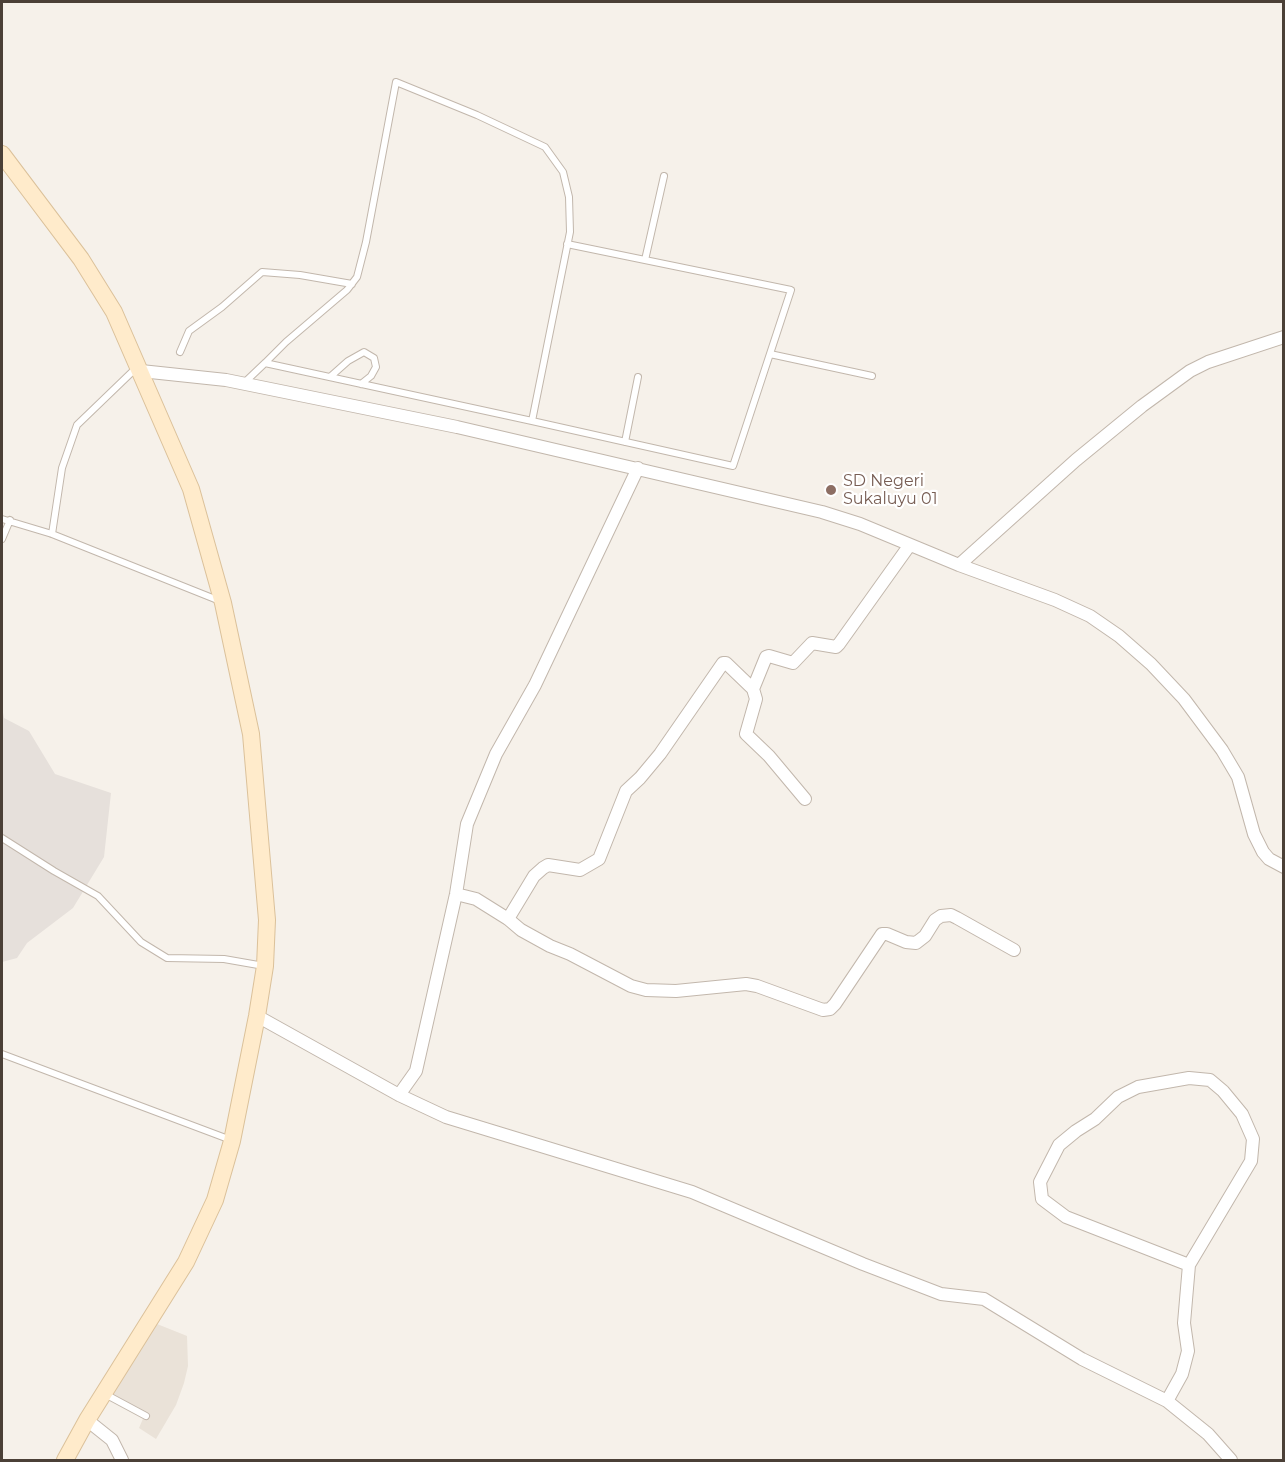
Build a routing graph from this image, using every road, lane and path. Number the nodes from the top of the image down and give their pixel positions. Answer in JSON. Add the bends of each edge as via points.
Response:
{"nodes":[{"id":1,"x":2,"y":154,"type":"edge"},
{"id":2,"x":664,"y":176,"type":"dead end"},
{"id":3,"x":567,"y":244,"type":"junction"},
{"id":4,"x":645,"y":260,"type":"junction"},
{"id":5,"x":352,"y":284,"type":"junction"},
{"id":6,"x":1284,"y":337,"type":"edge"},
{"id":7,"x":180,"y":352,"type":"dead end"},
{"id":8,"x":770,"y":354,"type":"junction"},
{"id":9,"x":265,"y":363,"type":"junction"},
{"id":10,"x":141,"y":371,"type":"junction"},
{"id":11,"x":872,"y":376,"type":"dead end"},
{"id":12,"x":330,"y":377,"type":"junction"},
{"id":13,"x":638,"y":377,"type":"dead end"},
{"id":14,"x":244,"y":384,"type":"junction"},
{"id":15,"x":361,"y":384,"type":"junction"},
{"id":16,"x":532,"y":421,"type":"junction"},
{"id":17,"x":625,"y":442,"type":"junction"},
{"id":18,"x":638,"y":468,"type":"junction"},
{"id":19,"x":2,"y":519,"type":"edge"},
{"id":20,"x":10,"y":520,"type":"junction"},
{"id":21,"x":52,"y":534,"type":"junction"},
{"id":22,"x":2,"y":539,"type":"edge"},
{"id":23,"x":909,"y":546,"type":"junction"},
{"id":24,"x":959,"y":565,"type":"junction"},
{"id":25,"x":224,"y":603,"type":"junction"},
{"id":26,"x":753,"y":688,"type":"junction"},
{"id":27,"x":805,"y":799,"type":"dead end"},
{"id":28,"x":2,"y":838,"type":"edge"},
{"id":29,"x":1284,"y":867,"type":"edge"},
{"id":30,"x":456,"y":894,"type":"junction"},
{"id":31,"x":508,"y":919,"type":"junction"},
{"id":32,"x":1014,"y":950,"type":"dead end"},
{"id":33,"x":265,"y":966,"type":"junction"},
{"id":34,"x":258,"y":1016,"type":"junction"},
{"id":35,"x":2,"y":1054,"type":"edge"},
{"id":36,"x":399,"y":1095,"type":"junction"},
{"id":37,"x":232,"y":1141,"type":"junction"},
{"id":38,"x":1189,"y":1265,"type":"junction"},
{"id":39,"x":104,"y":1394,"type":"junction"},
{"id":40,"x":1167,"y":1401,"type":"junction"},
{"id":41,"x":146,"y":1416,"type":"dead end"},
{"id":42,"x":87,"y":1420,"type":"junction"},
{"id":43,"x":65,"y":1461,"type":"edge"},
{"id":44,"x":122,"y":1461,"type":"edge"},
{"id":45,"x":1231,"y":1461,"type":"edge"}],
"edges":[{"from":1,"to":10,"type":"main road","via":[[81,259],[114,312]]},
{"from":2,"to":4,"type":"lane"},
{"from":3,"to":4,"type":"lane"},
{"from":3,"to":5,"type":"lane","via":[[569,197],[562,172],[545,147],[396,82],[366,242]]},
{"from":3,"to":16,"type":"lane"},
{"from":4,"to":8,"type":"lane","via":[[791,290]]},
{"from":5,"to":7,"type":"lane","via":[[262,272],[189,331]]},
{"from":5,"to":9,"type":"lane"},
{"from":6,"to":24,"type":"street","via":[[1190,371],[1076,460]]},
{"from":8,"to":11,"type":"lane"},
{"from":8,"to":17,"type":"lane","via":[[733,466]]},
{"from":9,"to":12,"type":"lane"},
{"from":9,"to":14,"type":"lane"},
{"from":10,"to":14,"type":"street"},
{"from":10,"to":21,"type":"lane","via":[[132,372],[77,425],[62,468]]},
{"from":10,"to":25,"type":"main road","via":[[191,489]]},
{"from":12,"to":15,"type":"lane"},
{"from":12,"to":15,"type":"lane","via":[[364,352],[374,357],[376,367]]},
{"from":13,"to":17,"type":"lane"},
{"from":14,"to":18,"type":"street"},
{"from":15,"to":16,"type":"lane"},
{"from":16,"to":17,"type":"lane"},
{"from":18,"to":23,"type":"street","via":[[822,512]]},
{"from":18,"to":30,"type":"street","via":[[535,685],[496,754],[467,824]]},
{"from":19,"to":20,"type":"lane"},
{"from":20,"to":21,"type":"lane"},
{"from":20,"to":22,"type":"lane"},
{"from":21,"to":25,"type":"lane"},
{"from":23,"to":24,"type":"street"},
{"from":23,"to":26,"type":"street","via":[[836,647],[812,644],[793,663],[766,657]]},
{"from":24,"to":29,"type":"street","via":[[1090,615],[1151,664],[1184,699],[1222,750],[1238,777],[1263,852]]},
{"from":25,"to":33,"type":"main road","via":[[251,734],[267,920]]},
{"from":26,"to":27,"type":"street","via":[[756,699],[746,734]]},
{"from":26,"to":31,"type":"street","via":[[723,663],[660,754],[629,786],[600,859],[580,870],[548,865],[543,868]]},
{"from":28,"to":33,"type":"lane","via":[[98,896],[141,942],[167,958],[224,959]]},
{"from":30,"to":31,"type":"street","via":[[476,899]]},
{"from":30,"to":36,"type":"street","via":[[416,1071]]},
{"from":31,"to":32,"type":"street","via":[[550,946],[631,986],[676,991],[746,984],[823,1010],[835,1004],[880,935],[885,933],[916,943],[941,915],[951,915]]},
{"from":33,"to":34,"type":"main road"},
{"from":34,"to":36,"type":"street"},
{"from":34,"to":37,"type":"main road"},
{"from":35,"to":37,"type":"lane"},
{"from":36,"to":40,"type":"street","via":[[446,1117],[692,1192],[941,1294],[984,1299],[1082,1359]]},
{"from":37,"to":39,"type":"main road","via":[[215,1200],[198,1239]]},
{"from":38,"to":38,"type":"street","via":[[1251,1161],[1253,1139],[1242,1114],[1223,1091],[1210,1080],[1189,1078],[1138,1087],[1118,1097],[1059,1145],[1040,1182],[1042,1199],[1066,1217]]},
{"from":38,"to":40,"type":"street","via":[[1184,1323],[1188,1351],[1182,1374]]},
{"from":39,"to":41,"type":"lane"},
{"from":39,"to":42,"type":"main road"},
{"from":40,"to":45,"type":"street","via":[[1208,1434]]},
{"from":42,"to":43,"type":"main road"},
{"from":42,"to":44,"type":"street","via":[[112,1440]]}]}
